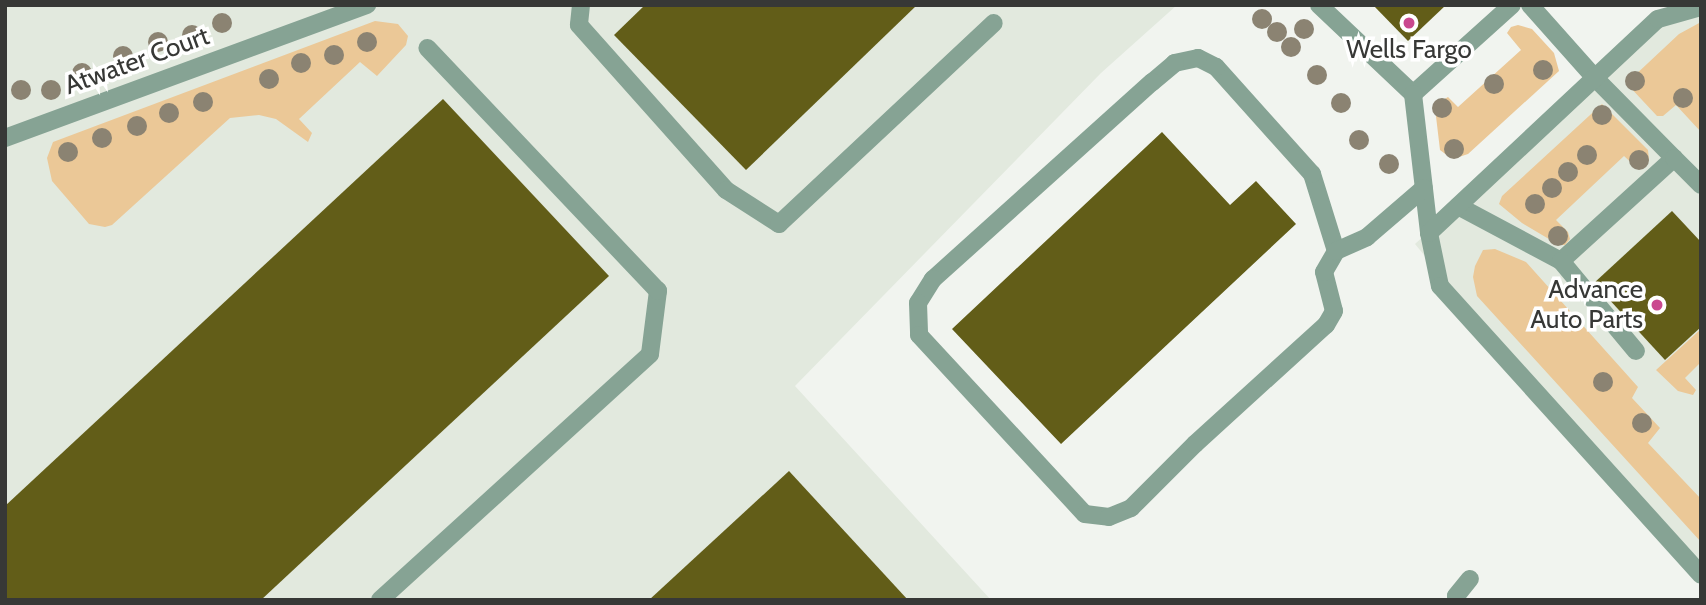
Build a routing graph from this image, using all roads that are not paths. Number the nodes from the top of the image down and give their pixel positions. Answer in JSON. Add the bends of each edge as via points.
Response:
{"nodes":[{"id":1,"x":367,"y":5,"type":"edge"},
{"id":2,"x":581,"y":5,"type":"edge"},
{"id":3,"x":1512,"y":5,"type":"edge"},
{"id":4,"x":1530,"y":5,"type":"edge"},
{"id":5,"x":1701,"y":6,"type":"edge"},
{"id":6,"x":1329,"y":8,"type":"edge"},
{"id":7,"x":1661,"y":12,"type":"edge"},
{"id":8,"x":994,"y":23,"type":"dead end"},
{"id":9,"x":427,"y":48,"type":"dead end"},
{"id":10,"x":1595,"y":78,"type":"junction"},
{"id":11,"x":1413,"y":94,"type":"junction"},
{"id":12,"x":5,"y":138,"type":"edge"},
{"id":13,"x":1674,"y":158,"type":"junction"},
{"id":14,"x":1701,"y":185,"type":"edge"},
{"id":15,"x":1424,"y":188,"type":"junction"},
{"id":16,"x":1458,"y":206,"type":"junction"},
{"id":17,"x":1429,"y":233,"type":"junction"},
{"id":18,"x":1336,"y":251,"type":"junction"},
{"id":19,"x":1561,"y":261,"type":"junction"},
{"id":20,"x":1636,"y":351,"type":"dead end"},
{"id":21,"x":1701,"y":575,"type":"edge"},
{"id":22,"x":1470,"y":579,"type":"dead end"},
{"id":23,"x":380,"y":600,"type":"edge"},
{"id":24,"x":1457,"y":600,"type":"edge"}],
"edges":[{"from":1,"to":12,"type":"street","name":"Atwater Court"},
{"from":2,"to":8,"type":"street","via":[[579,25],[726,190],[779,224]]},
{"from":3,"to":11,"type":"street"},
{"from":4,"to":10,"type":"street"},
{"from":5,"to":7,"type":"street"},
{"from":6,"to":11,"type":"street"},
{"from":7,"to":10,"type":"street"},
{"from":9,"to":23,"type":"street","via":[[658,291],[650,354]]},
{"from":10,"to":13,"type":"street"},
{"from":10,"to":16,"type":"street"},
{"from":11,"to":15,"type":"street"},
{"from":13,"to":14,"type":"street"},
{"from":13,"to":19,"type":"street"},
{"from":15,"to":17,"type":"street"},
{"from":15,"to":18,"type":"street","via":[[1367,237]]},
{"from":16,"to":17,"type":"street"},
{"from":16,"to":19,"type":"street"},
{"from":17,"to":21,"type":"street","via":[[1440,286]]},
{"from":18,"to":18,"type":"street","via":[[1324,272],[1334,311],[1326,325],[1131,508],[1109,517],[1085,513],[919,335],[918,303],[933,279],[1152,82],[1175,63],[1198,58],[1216,67],[1312,174]]},
{"from":19,"to":20,"type":"street"},
{"from":22,"to":24,"type":"street"}]}
